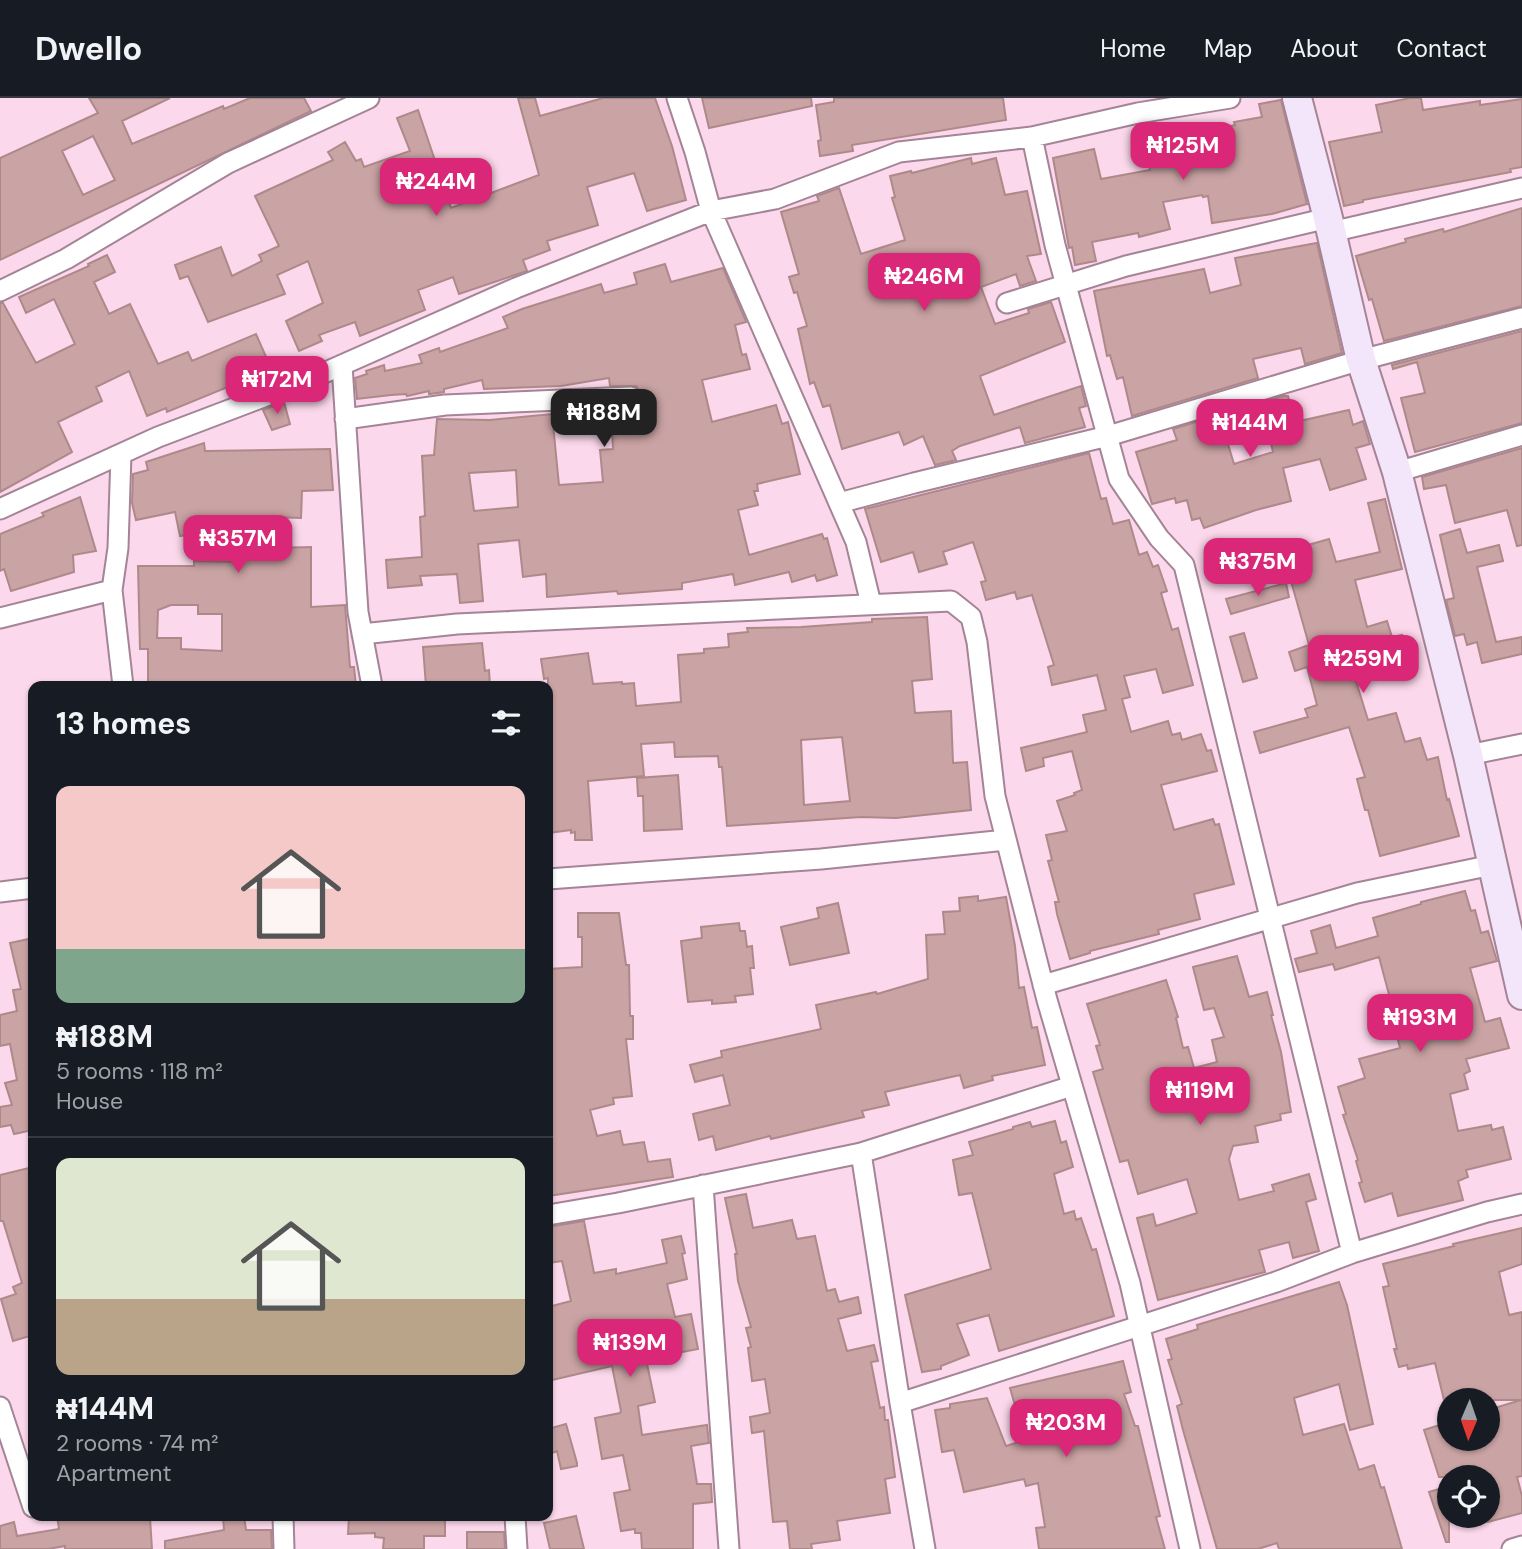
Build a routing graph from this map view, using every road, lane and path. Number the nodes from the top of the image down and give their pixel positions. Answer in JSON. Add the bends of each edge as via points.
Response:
{"nodes":[{"id":1,"x":369,"y":98,"type":"edge"},
{"id":2,"x":677,"y":98,"type":"edge"},
{"id":3,"x":1230,"y":98,"type":"edge"},
{"id":4,"x":1297,"y":98,"type":"edge"},
{"id":5,"x":1032,"y":137,"type":"junction"},
{"id":6,"x":1522,"y":188,"type":"edge"},
{"id":7,"x":711,"y":211,"type":"junction"},
{"id":8,"x":1330,"y":225,"type":"junction"},
{"id":9,"x":2,"y":285,"type":"edge"},
{"id":10,"x":1066,"y":285,"type":"junction"},
{"id":11,"x":1007,"y":303,"type":"dead end"},
{"id":12,"x":1522,"y":318,"type":"edge"},
{"id":13,"x":1361,"y":360,"type":"junction"},
{"id":14,"x":342,"y":365,"type":"junction"},
{"id":15,"x":631,"y":397,"type":"dead end"},
{"id":16,"x":345,"y":419,"type":"junction"},
{"id":17,"x":1522,"y":435,"type":"edge"},
{"id":18,"x":1108,"y":436,"type":"junction"},
{"id":19,"x":121,"y":454,"type":"junction"},
{"id":20,"x":1397,"y":472,"type":"junction"},
{"id":21,"x":839,"y":503,"type":"junction"},
{"id":22,"x":0,"y":509,"type":"edge"},
{"id":23,"x":113,"y":590,"type":"junction"},
{"id":24,"x":871,"y":604,"type":"junction"},
{"id":25,"x":0,"y":618,"type":"edge"},
{"id":26,"x":362,"y":634,"type":"junction"},
{"id":27,"x":122,"y":681,"type":"edge"},
{"id":28,"x":371,"y":681,"type":"edge"},
{"id":29,"x":1522,"y":744,"type":"edge"},
{"id":30,"x":1468,"y":755,"type":"junction"},
{"id":31,"x":1006,"y":840,"type":"junction"},
{"id":32,"x":1492,"y":865,"type":"junction"},
{"id":33,"x":553,"y":879,"type":"edge"},
{"id":34,"x":28,"y":889,"type":"edge"},
{"id":35,"x":0,"y":892,"type":"edge"},
{"id":36,"x":1269,"y":919,"type":"junction"},
{"id":37,"x":1517,"y":960,"type":"edge"},
{"id":38,"x":1043,"y":985,"type":"junction"},
{"id":39,"x":1522,"y":995,"type":"edge"},
{"id":40,"x":1072,"y":1086,"type":"junction"},
{"id":41,"x":861,"y":1153,"type":"junction"},
{"id":42,"x":703,"y":1185,"type":"junction"},
{"id":43,"x":1522,"y":1204,"type":"edge"},
{"id":44,"x":553,"y":1214,"type":"edge"},
{"id":45,"x":1352,"y":1253,"type":"junction"},
{"id":46,"x":1141,"y":1327,"type":"junction"},
{"id":47,"x":900,"y":1403,"type":"junction"},
{"id":48,"x":0,"y":1407,"type":"edge"},
{"id":49,"x":28,"y":1492,"type":"edge"},
{"id":50,"x":283,"y":1521,"type":"edge"},
{"id":51,"x":515,"y":1521,"type":"edge"},
{"id":52,"x":1522,"y":1546,"type":"edge"},
{"id":53,"x":284,"y":1549,"type":"edge"},
{"id":54,"x":517,"y":1549,"type":"edge"},
{"id":55,"x":729,"y":1549,"type":"edge"},
{"id":56,"x":925,"y":1549,"type":"edge"},
{"id":57,"x":1190,"y":1549,"type":"edge"},
{"id":58,"x":1512,"y":1549,"type":"edge"}],
"edges":[{"from":1,"to":9,"type":"street","via":[[228,163],[66,259]]},
{"from":2,"to":7,"type":"street"},
{"from":3,"to":5,"type":"street"},
{"from":4,"to":8,"type":"main road"},
{"from":5,"to":7,"type":"street","via":[[899,152],[775,199]]},
{"from":5,"to":10,"type":"street"},
{"from":6,"to":8,"type":"street"},
{"from":7,"to":14,"type":"street","via":[[516,288]]},
{"from":7,"to":21,"type":"street"},
{"from":8,"to":10,"type":"street","via":[[1126,266]]},
{"from":8,"to":13,"type":"main road"},
{"from":10,"to":11,"type":"street"},
{"from":10,"to":18,"type":"street"},
{"from":12,"to":13,"type":"street"},
{"from":13,"to":18,"type":"street"},
{"from":13,"to":20,"type":"main road"},
{"from":14,"to":16,"type":"street"},
{"from":14,"to":19,"type":"street"},
{"from":15,"to":16,"type":"street","via":[[444,405]]},
{"from":16,"to":26,"type":"street"},
{"from":17,"to":20,"type":"street"},
{"from":18,"to":21,"type":"street"},
{"from":18,"to":36,"type":"street","via":[[1119,480],[1184,565]]},
{"from":19,"to":22,"type":"street"},
{"from":19,"to":23,"type":"street"},
{"from":20,"to":30,"type":"main road"},
{"from":21,"to":24,"type":"street","via":[[856,542]]},
{"from":23,"to":25,"type":"street"},
{"from":23,"to":27,"type":"street"},
{"from":24,"to":26,"type":"street","via":[[457,624]]},
{"from":24,"to":31,"type":"street","via":[[951,601],[971,617],[995,796]]},
{"from":26,"to":28,"type":"street"},
{"from":29,"to":30,"type":"street"},
{"from":30,"to":32,"type":"main road"},
{"from":31,"to":33,"type":"street"},
{"from":31,"to":38,"type":"street"},
{"from":32,"to":36,"type":"street","via":[[1357,893]]},
{"from":32,"to":37,"type":"main road"},
{"from":34,"to":35,"type":"street"},
{"from":36,"to":38,"type":"street"},
{"from":36,"to":45,"type":"street"},
{"from":37,"to":39,"type":"main road"},
{"from":38,"to":40,"type":"street"},
{"from":40,"to":41,"type":"street"},
{"from":40,"to":46,"type":"street"},
{"from":41,"to":42,"type":"street"},
{"from":41,"to":47,"type":"street"},
{"from":42,"to":44,"type":"street"},
{"from":42,"to":55,"type":"street"},
{"from":43,"to":45,"type":"street"},
{"from":45,"to":46,"type":"street"},
{"from":46,"to":47,"type":"street"},
{"from":46,"to":57,"type":"street"},
{"from":47,"to":56,"type":"street"},
{"from":48,"to":49,"type":"street"},
{"from":50,"to":53,"type":"street"},
{"from":51,"to":54,"type":"street"},
{"from":52,"to":58,"type":"street"}]}
